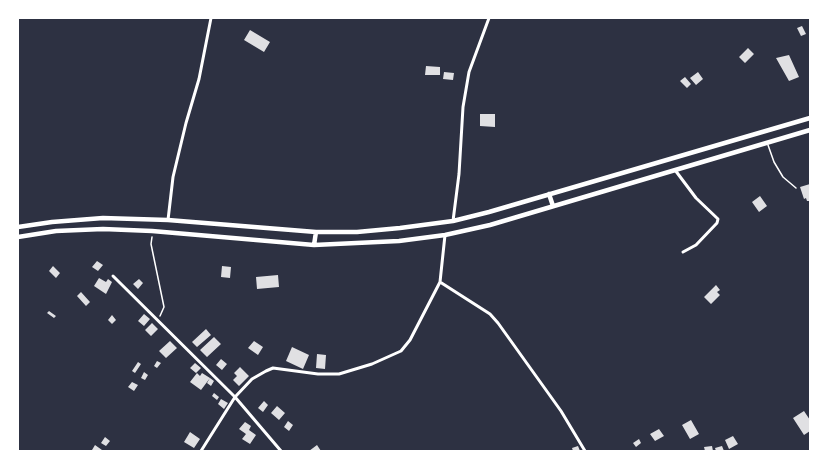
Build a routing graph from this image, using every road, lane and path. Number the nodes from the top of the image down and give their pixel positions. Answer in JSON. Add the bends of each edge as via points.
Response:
{"nodes":[{"id":1,"x":211,"y":18,"type":"edge"},
{"id":2,"x":489,"y":18,"type":"edge"},
{"id":3,"x":810,"y":118,"type":"edge"},
{"id":4,"x":810,"y":130,"type":"edge"},
{"id":5,"x":767,"y":143,"type":"junction"},
{"id":6,"x":675,"y":170,"type":"junction"},
{"id":7,"x":796,"y":188,"type":"dead end"},
{"id":8,"x":549,"y":194,"type":"junction"},
{"id":9,"x":553,"y":206,"type":"junction"},
{"id":10,"x":168,"y":220,"type":"junction"},
{"id":11,"x":453,"y":221,"type":"junction"},
{"id":12,"x":18,"y":227,"type":"edge"},
{"id":13,"x":152,"y":231,"type":"junction"},
{"id":14,"x":316,"y":232,"type":"junction"},
{"id":15,"x":445,"y":235,"type":"junction"},
{"id":16,"x":18,"y":237,"type":"edge"},
{"id":17,"x":314,"y":245,"type":"junction"},
{"id":18,"x":683,"y":252,"type":"dead end"},
{"id":19,"x":113,"y":276,"type":"dead end"},
{"id":20,"x":440,"y":282,"type":"junction"},
{"id":21,"x":157,"y":320,"type":"junction"},
{"id":22,"x":235,"y":397,"type":"junction"},
{"id":23,"x":201,"y":451,"type":"edge"},
{"id":24,"x":281,"y":451,"type":"edge"},
{"id":25,"x":585,"y":451,"type":"edge"}],
"edges":[{"from":1,"to":10,"type":"street","via":[[199,79],[173,177]]},
{"from":2,"to":11,"type":"street","via":[[469,72],[464,100]]},
{"from":3,"to":8,"type":"main road"},
{"from":4,"to":5,"type":"main road"},
{"from":5,"to":6,"type":"main road"},
{"from":5,"to":7,"type":"lane","via":[[774,162],[784,177]]},
{"from":6,"to":9,"type":"main road"},
{"from":6,"to":18,"type":"street","via":[[696,198],[718,218],[717,223],[696,245]]},
{"from":8,"to":9,"type":"main road"},
{"from":8,"to":11,"type":"main road"},
{"from":9,"to":15,"type":"main road","via":[[490,225]]},
{"from":10,"to":12,"type":"main road","via":[[103,218]]},
{"from":10,"to":14,"type":"main road"},
{"from":11,"to":14,"type":"main road","via":[[358,232]]},
{"from":13,"to":16,"type":"main road","via":[[103,229]]},
{"from":13,"to":17,"type":"main road"},
{"from":13,"to":21,"type":"path","via":[[151,244],[164,308]]},
{"from":14,"to":17,"type":"main road"},
{"from":15,"to":17,"type":"main road","via":[[392,242]]},
{"from":15,"to":20,"type":"street"},
{"from":19,"to":21,"type":"street"},
{"from":20,"to":22,"type":"street","via":[[412,336],[401,351],[357,369],[330,375],[273,368],[252,379]]},
{"from":20,"to":25,"type":"street","via":[[490,314],[498,323],[561,411]]},
{"from":21,"to":22,"type":"street"},
{"from":22,"to":23,"type":"street"},
{"from":22,"to":24,"type":"street"}]}
